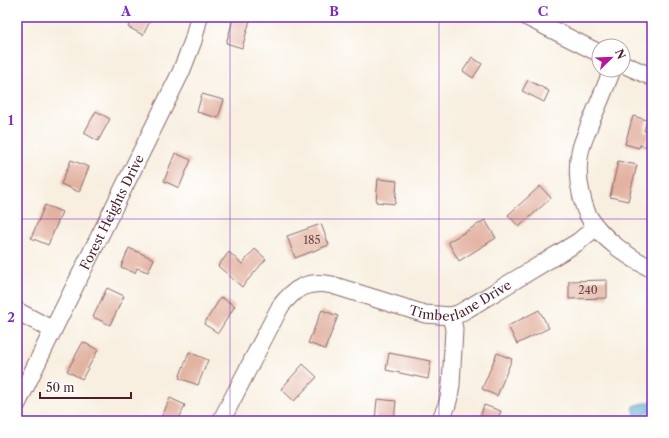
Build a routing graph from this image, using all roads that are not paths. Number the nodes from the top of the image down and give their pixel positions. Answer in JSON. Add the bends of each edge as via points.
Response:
{"nodes":[{"id":1,"x":199,"y":17,"type":"edge"},
{"id":2,"x":527,"y":17,"type":"edge"},
{"id":3,"x":591,"y":49,"type":"edge"},
{"id":4,"x":631,"y":67,"type":"edge"},
{"id":5,"x":652,"y":76,"type":"edge"},
{"id":6,"x":609,"y":78,"type":"edge"},
{"id":7,"x":596,"y":227,"type":"junction"},
{"id":8,"x":652,"y":269,"type":"edge"},
{"id":9,"x":17,"y":311,"type":"edge"},
{"id":10,"x":451,"y":316,"type":"junction"},
{"id":11,"x":53,"y":330,"type":"junction"},
{"id":12,"x":17,"y":404,"type":"edge"},
{"id":13,"x":221,"y":421,"type":"edge"},
{"id":14,"x":440,"y":421,"type":"edge"}],
"edges":[{"from":1,"to":11,"type":"street","name":"Forest Heights Drive","via":[[181,72]]},
{"from":2,"to":3,"type":"street"},
{"from":4,"to":5,"type":"street"},
{"from":6,"to":7,"type":"street","via":[[580,152],[578,164],[584,206]]},
{"from":7,"to":8,"type":"street","via":[[617,247]]},
{"from":7,"to":10,"type":"street","name":"Timberlane Drive","via":[[571,246],[467,309]]},
{"from":9,"to":11,"type":"street"},
{"from":10,"to":13,"type":"street","name":"Timberlane Drive","via":[[425,314],[332,285],[318,283],[303,286],[280,307]]},
{"from":10,"to":14,"type":"street","via":[[454,329],[451,385]]},
{"from":11,"to":12,"type":"street","name":"Forest Heights Drive"}]}
